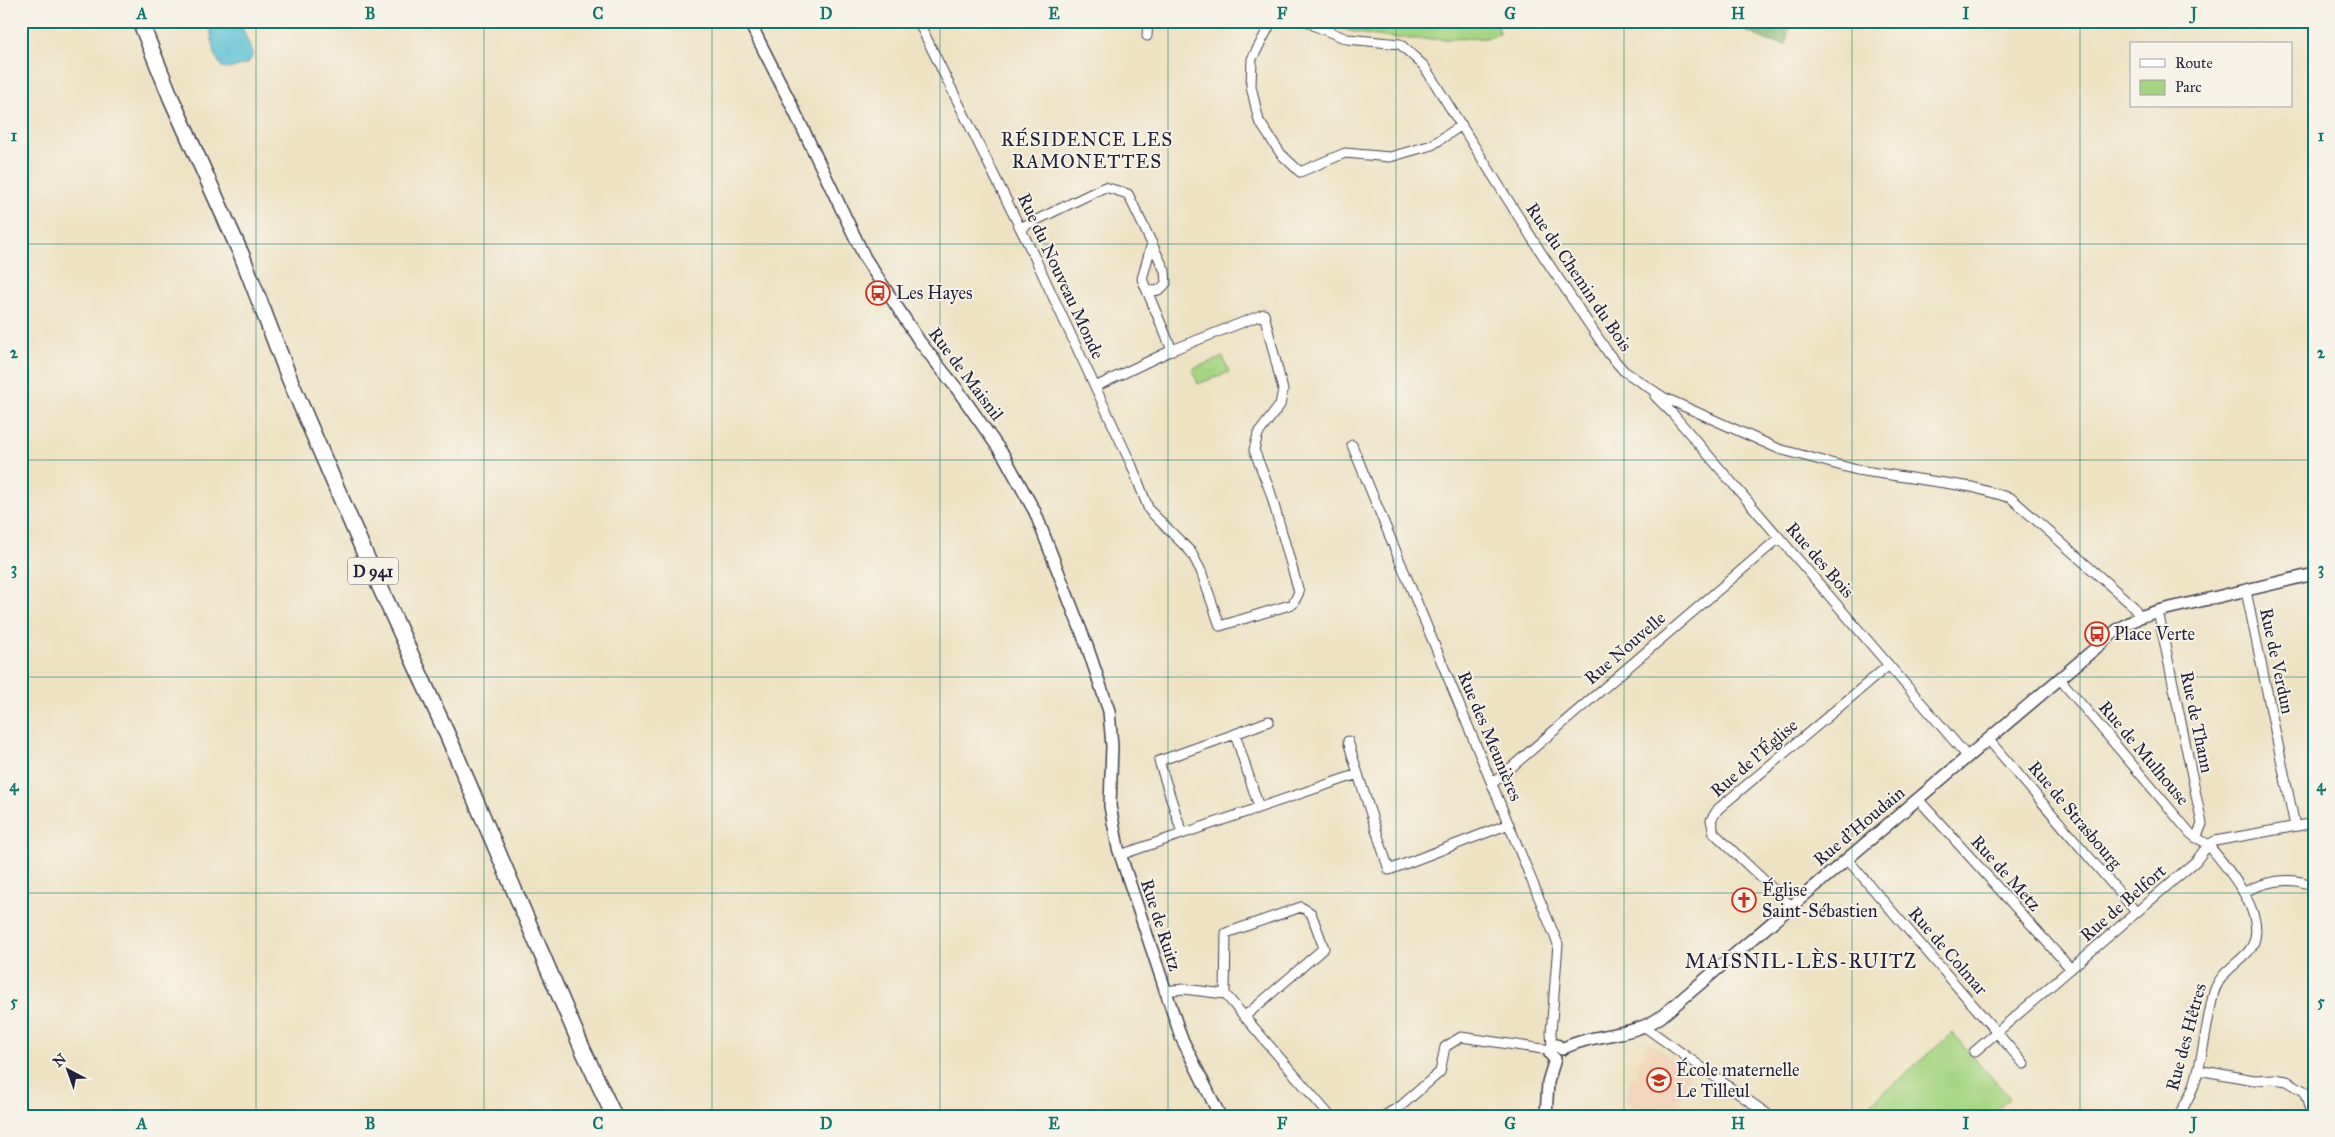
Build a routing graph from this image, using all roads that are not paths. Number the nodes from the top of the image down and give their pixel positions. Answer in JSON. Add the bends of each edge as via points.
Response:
{"nodes":[{"id":1,"x":140,"y":21,"type":"edge"},
{"id":2,"x":749,"y":21,"type":"edge"},
{"id":3,"x":918,"y":21,"type":"edge"},
{"id":4,"x":1148,"y":21,"type":"edge"},
{"id":5,"x":1272,"y":21,"type":"edge"},
{"id":6,"x":1308,"y":21,"type":"edge"},
{"id":7,"x":1147,"y":36,"type":"dead end"},
{"id":8,"x":1462,"y":125,"type":"junction"},
{"id":9,"x":1020,"y":228,"type":"junction"},
{"id":10,"x":1152,"y":243,"type":"junction"},
{"id":11,"x":1147,"y":290,"type":"junction"},
{"id":12,"x":1172,"y":350,"type":"junction"},
{"id":13,"x":1645,"y":386,"type":"junction"},
{"id":14,"x":1095,"y":387,"type":"junction"},
{"id":15,"x":1352,"y":446,"type":"dead end"},
{"id":16,"x":1779,"y":538,"type":"junction"},
{"id":17,"x":2314,"y":574,"type":"edge"},
{"id":18,"x":2246,"y":591,"type":"junction"},
{"id":19,"x":2158,"y":611,"type":"junction"},
{"id":20,"x":2140,"y":617,"type":"junction"},
{"id":21,"x":1888,"y":665,"type":"junction"},
{"id":22,"x":2059,"y":678,"type":"junction"},
{"id":23,"x":1269,"y":721,"type":"dead end"},
{"id":24,"x":1111,"y":734,"type":"joint"},
{"id":25,"x":1235,"y":734,"type":"junction"},
{"id":26,"x":1988,"y":739,"type":"junction"},
{"id":27,"x":1348,"y":741,"type":"dead end"},
{"id":28,"x":1968,"y":756,"type":"junction"},
{"id":29,"x":1358,"y":774,"type":"junction"},
{"id":30,"x":1492,"y":783,"type":"junction"},
{"id":31,"x":1918,"y":799,"type":"junction"},
{"id":32,"x":1260,"y":807,"type":"junction"},
{"id":33,"x":2314,"y":823,"type":"edge"},
{"id":34,"x":1509,"y":824,"type":"junction"},
{"id":35,"x":2295,"y":826,"type":"junction"},
{"id":36,"x":1182,"y":833,"type":"junction"},
{"id":37,"x":2196,"y":838,"type":"junction"},
{"id":38,"x":2208,"y":845,"type":"junction"},
{"id":39,"x":1120,"y":855,"type":"junction"},
{"id":40,"x":1847,"y":859,"type":"junction"},
{"id":41,"x":2314,"y":886,"type":"edge"},
{"id":42,"x":2244,"y":892,"type":"junction"},
{"id":43,"x":1791,"y":906,"type":"junction"},
{"id":44,"x":2136,"y":912,"type":"junction"},
{"id":45,"x":2071,"y":969,"type":"junction"},
{"id":46,"x":1164,"y":991,"type":"junction"},
{"id":47,"x":1225,"y":994,"type":"junction"},
{"id":48,"x":1244,"y":1017,"type":"junction"},
{"id":49,"x":1645,"y":1027,"type":"junction"},
{"id":50,"x":1997,"y":1032,"type":"junction"},
{"id":51,"x":1555,"y":1051,"type":"junction"},
{"id":52,"x":1974,"y":1052,"type":"dead end"},
{"id":53,"x":2024,"y":1064,"type":"dead end"},
{"id":54,"x":2198,"y":1070,"type":"junction"},
{"id":55,"x":614,"y":1116,"type":"edge"},
{"id":56,"x":1220,"y":1116,"type":"edge"},
{"id":57,"x":1330,"y":1116,"type":"edge"},
{"id":58,"x":1384,"y":1116,"type":"edge"},
{"id":59,"x":1546,"y":1116,"type":"edge"},
{"id":60,"x":1770,"y":1116,"type":"edge"},
{"id":61,"x":2179,"y":1116,"type":"edge"},
{"id":62,"x":2312,"y":1116,"type":"edge"}],
"edges":[{"from":1,"to":55,"type":"main road","number":"D 941","via":[[242,256],[305,415]]},
{"from":2,"to":24,"type":"street","name":"Rue de Maisnil","via":[[865,258],[915,335],[1004,456],[1034,512],[1104,693]]},
{"from":3,"to":9,"type":"street","name":"Rue du Nouveau Monde"},
{"from":4,"to":7,"type":"street"},
{"from":5,"to":8,"type":"street","via":[[1252,58],[1251,86],[1259,121],[1281,154],[1300,172],[1345,154],[1390,157],[1432,145]]},
{"from":6,"to":8,"type":"street","name":"Rue du Chemin du Bois","via":[[1347,39],[1400,44],[1424,66]]},
{"from":8,"to":13,"type":"street","name":"Rue du Chemin du Bois","via":[[1609,354],[1624,371]]},
{"from":9,"to":10,"type":"street","via":[[1105,187],[1128,194]]},
{"from":9,"to":14,"type":"street","name":"Rue du Nouveau Monde"},
{"from":10,"to":11,"type":"street","via":[[1142,279]]},
{"from":10,"to":11,"type":"street","via":[[1165,271],[1166,283],[1155,292]]},
{"from":11,"to":12,"type":"street"},
{"from":12,"to":14,"type":"street"},
{"from":12,"to":14,"type":"street","name":"Rue du Nouveau Monde","via":[[1264,314],[1283,390],[1280,404],[1258,434],[1254,450],[1299,592],[1293,604],[1220,626],[1191,552],[1149,510]]},
{"from":13,"to":16,"type":"street","name":"Rue des Bois"},
{"from":13,"to":20,"type":"street","name":"Rue du Chemin du Bois","via":[[1754,439],[1794,454],[1857,470],[1972,487],[2010,498],[2133,606]]},
{"from":15,"to":30,"type":"street","name":"Rue des Meunières"},
{"from":16,"to":21,"type":"street","name":"Rue des Bois"},
{"from":16,"to":30,"type":"street","name":"Rue Nouvelle"},
{"from":17,"to":18,"type":"street"},
{"from":18,"to":19,"type":"street","name":"Rue d'Houdain"},
{"from":18,"to":35,"type":"street","name":"Rue de Verdun"},
{"from":19,"to":20,"type":"street","name":"Rue d'Houdain"},
{"from":19,"to":37,"type":"street","name":"Rue de Thann","via":[[2202,824]]},
{"from":20,"to":22,"type":"street","name":"Rue d'Houdain","via":[[2110,635]]},
{"from":21,"to":28,"type":"street","name":"Rue des Bois"},
{"from":21,"to":43,"type":"street","name":"Rue de l'Église","via":[[1718,809],[1711,820],[1714,833]]},
{"from":22,"to":26,"type":"street","name":"Rue d'Houdain"},
{"from":22,"to":37,"type":"street","name":"Rue de Mulhouse"},
{"from":23,"to":25,"type":"street"},
{"from":24,"to":39,"type":"street","name":"Rue de Ruitz","via":[[1110,806]]},
{"from":25,"to":32,"type":"street"},
{"from":25,"to":36,"type":"street","via":[[1160,761]]},
{"from":26,"to":28,"type":"street","name":"Rue d'Houdain"},
{"from":26,"to":44,"type":"street","name":"Rue de Strasbourg"},
{"from":27,"to":29,"type":"street"},
{"from":28,"to":31,"type":"street","name":"Rue d'Houdain"},
{"from":29,"to":32,"type":"street"},
{"from":29,"to":34,"type":"street","via":[[1389,870]]},
{"from":30,"to":34,"type":"street","name":"Rue des Meunières"},
{"from":31,"to":40,"type":"street","name":"Rue d'Houdain"},
{"from":31,"to":45,"type":"street","name":"Rue de Metz"},
{"from":32,"to":36,"type":"street"},
{"from":33,"to":35,"type":"street"},
{"from":34,"to":51,"type":"street","name":"Rue des Meunières","via":[[1558,944],[1551,1033]]},
{"from":35,"to":38,"type":"street"},
{"from":36,"to":39,"type":"street"},
{"from":37,"to":38,"type":"street","name":"Rue de Mulhouse"},
{"from":38,"to":42,"type":"street","name":"Rue des Hêtres"},
{"from":38,"to":44,"type":"street","name":"Rue de Belfort","via":[[2196,861]]},
{"from":39,"to":46,"type":"street","name":"Rue de Ruitz"},
{"from":40,"to":43,"type":"street","name":"Rue d'Houdain"},
{"from":40,"to":50,"type":"street","name":"Rue de Colmar"},
{"from":41,"to":42,"type":"street","via":[[2290,880],[2262,883]]},
{"from":42,"to":54,"type":"street","name":"Rue des Hêtres","via":[[2256,927],[2256,940],[2218,982]]},
{"from":43,"to":49,"type":"street","name":"Rue d'Houdain"},
{"from":44,"to":45,"type":"street","name":"Rue de Belfort"},
{"from":45,"to":50,"type":"street","name":"Rue de Belfort"},
{"from":46,"to":47,"type":"street","via":[[1184,989]]},
{"from":46,"to":56,"type":"street","name":"Rue de Ruitz","via":[[1181,1037]]},
{"from":47,"to":48,"type":"street"},
{"from":47,"to":48,"type":"street","via":[[1226,933],[1301,907],[1311,913],[1324,948]]},
{"from":48,"to":57,"type":"street"},
{"from":49,"to":51,"type":"street","name":"Rue d'Houdain","via":[[1586,1039]]},
{"from":49,"to":60,"type":"street"},
{"from":50,"to":52,"type":"street","name":"Rue de Belfort"},
{"from":50,"to":53,"type":"street","name":"Rue de Colmar"},
{"from":51,"to":58,"type":"street","via":[[1461,1037],[1445,1047],[1440,1072]]},
{"from":51,"to":59,"type":"street","via":[[1548,1082]]},
{"from":54,"to":61,"type":"street","name":"Rue des Hêtres"},
{"from":54,"to":62,"type":"street","via":[[2254,1080],[2287,1081],[2304,1091]]}]}
